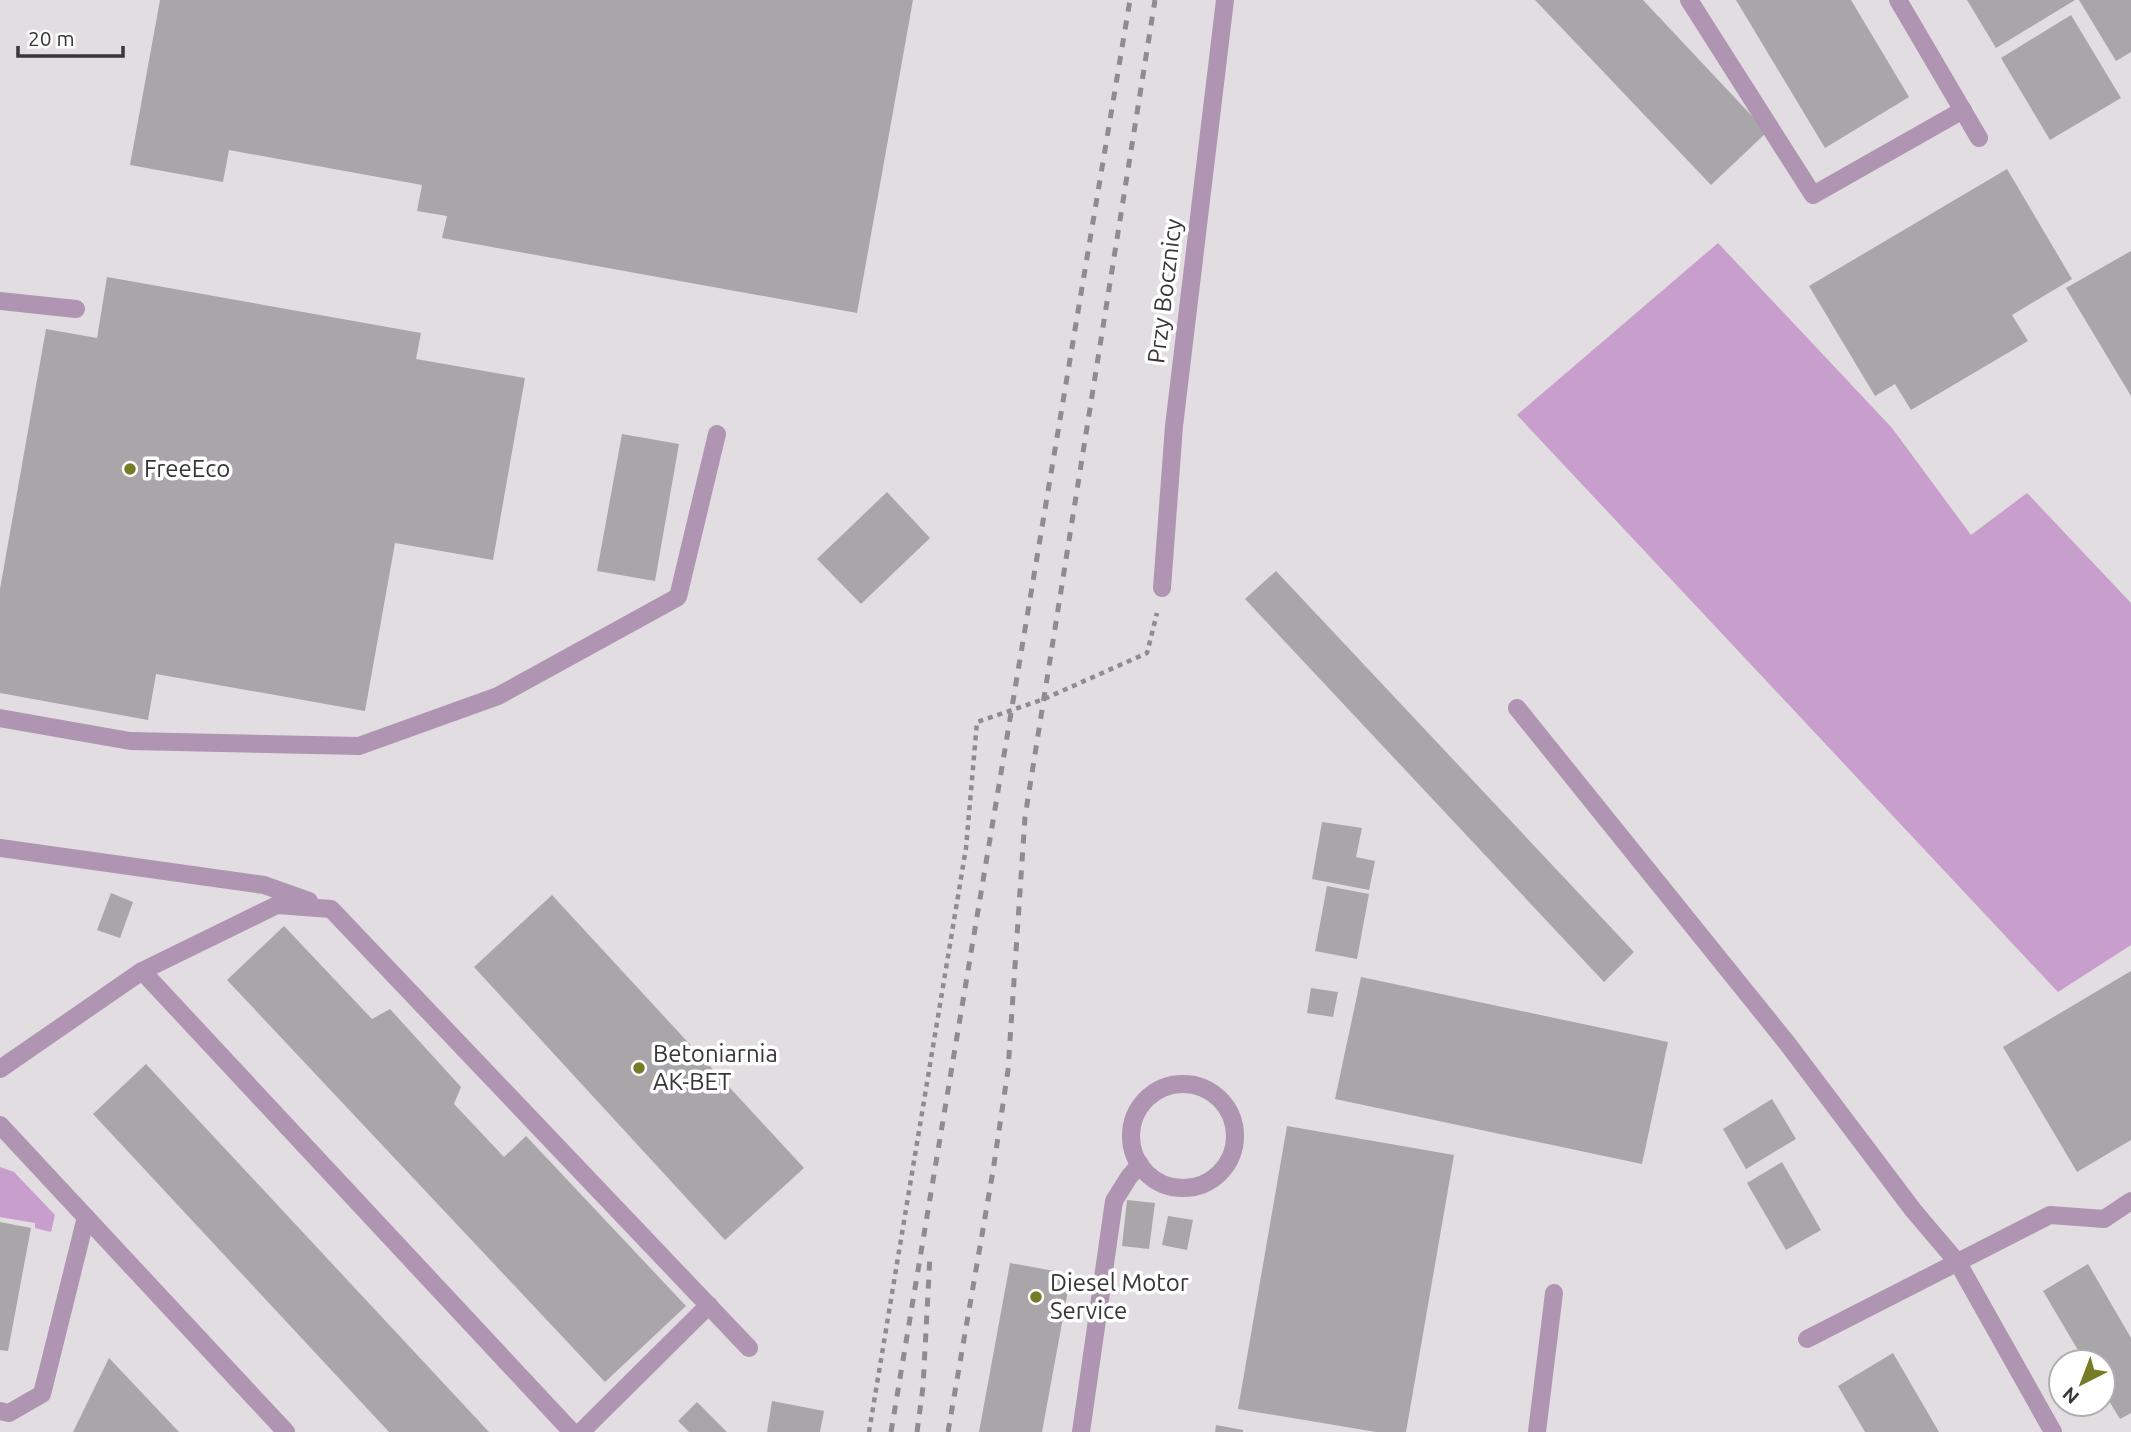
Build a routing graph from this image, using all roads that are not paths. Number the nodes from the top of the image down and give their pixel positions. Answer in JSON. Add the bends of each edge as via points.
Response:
{"nodes":[{"id":1,"x":1225,"y":0,"type":"edge"},
{"id":2,"x":1689,"y":0,"type":"edge"},
{"id":3,"x":1898,"y":0,"type":"edge"},
{"id":4,"x":1963,"y":110,"type":"junction"},
{"id":5,"x":1979,"y":138,"type":"dead end"},
{"id":6,"x":0,"y":301,"type":"edge"},
{"id":7,"x":76,"y":309,"type":"dead end"},
{"id":8,"x":717,"y":434,"type":"dead end"},
{"id":9,"x":1162,"y":588,"type":"road end"},
{"id":10,"x":1517,"y":708,"type":"dead end"},
{"id":11,"x":0,"y":718,"type":"edge"},
{"id":12,"x":0,"y":848,"type":"edge"},
{"id":13,"x":331,"y":909,"type":"junction"},
{"id":14,"x":142,"y":971,"type":"junction"},
{"id":15,"x":0,"y":1069,"type":"edge"},
{"id":16,"x":0,"y":1125,"type":"edge"},
{"id":17,"x":1140,"y":1164,"type":"junction"},
{"id":18,"x":2131,"y":1201,"type":"edge"},
{"id":19,"x":86,"y":1217,"type":"junction"},
{"id":20,"x":1958,"y":1263,"type":"junction"},
{"id":21,"x":1554,"y":1293,"type":"dead end"},
{"id":22,"x":709,"y":1305,"type":"junction"},
{"id":23,"x":1807,"y":1339,"type":"dead end"},
{"id":24,"x":750,"y":1348,"type":"dead end"},
{"id":25,"x":0,"y":1411,"type":"edge"},
{"id":26,"x":286,"y":1432,"type":"edge"},
{"id":27,"x":572,"y":1432,"type":"edge"},
{"id":28,"x":581,"y":1432,"type":"edge"},
{"id":29,"x":1081,"y":1432,"type":"edge"},
{"id":30,"x":1537,"y":1432,"type":"edge"},
{"id":31,"x":2053,"y":1432,"type":"edge"}],
"edges":[{"from":1,"to":9,"type":"street","name":"Przy Bocznicy","via":[[1174,426]]},
{"from":2,"to":4,"type":"street","via":[[1813,195]]},
{"from":3,"to":4,"type":"street"},
{"from":4,"to":5,"type":"street"},
{"from":6,"to":7,"type":"street"},
{"from":8,"to":11,"type":"street","via":[[678,597],[498,696],[359,746],[130,741]]},
{"from":10,"to":20,"type":"street"},
{"from":12,"to":13,"type":"street","via":[[264,885]]},
{"from":13,"to":14,"type":"street","via":[[277,905]]},
{"from":13,"to":22,"type":"street"},
{"from":14,"to":15,"type":"street"},
{"from":14,"to":27,"type":"street"},
{"from":16,"to":19,"type":"street"},
{"from":17,"to":17,"type":"street","via":[[1157,1181],[1172,1187],[1205,1184],[1232,1155],[1236,1131],[1232,1115],[1223,1101],[1195,1084],[1163,1087],[1149,1096],[1132,1124],[1131,1140]]},
{"from":17,"to":29,"type":"street","via":[[1114,1201]]},
{"from":18,"to":20,"type":"street","via":[[2104,1219],[2050,1214]]},
{"from":19,"to":25,"type":"street","via":[[42,1394],[9,1413]]},
{"from":19,"to":26,"type":"street"},
{"from":20,"to":23,"type":"street"},
{"from":20,"to":31,"type":"street"},
{"from":21,"to":30,"type":"street"},
{"from":22,"to":24,"type":"street"},
{"from":22,"to":28,"type":"street"}]}
